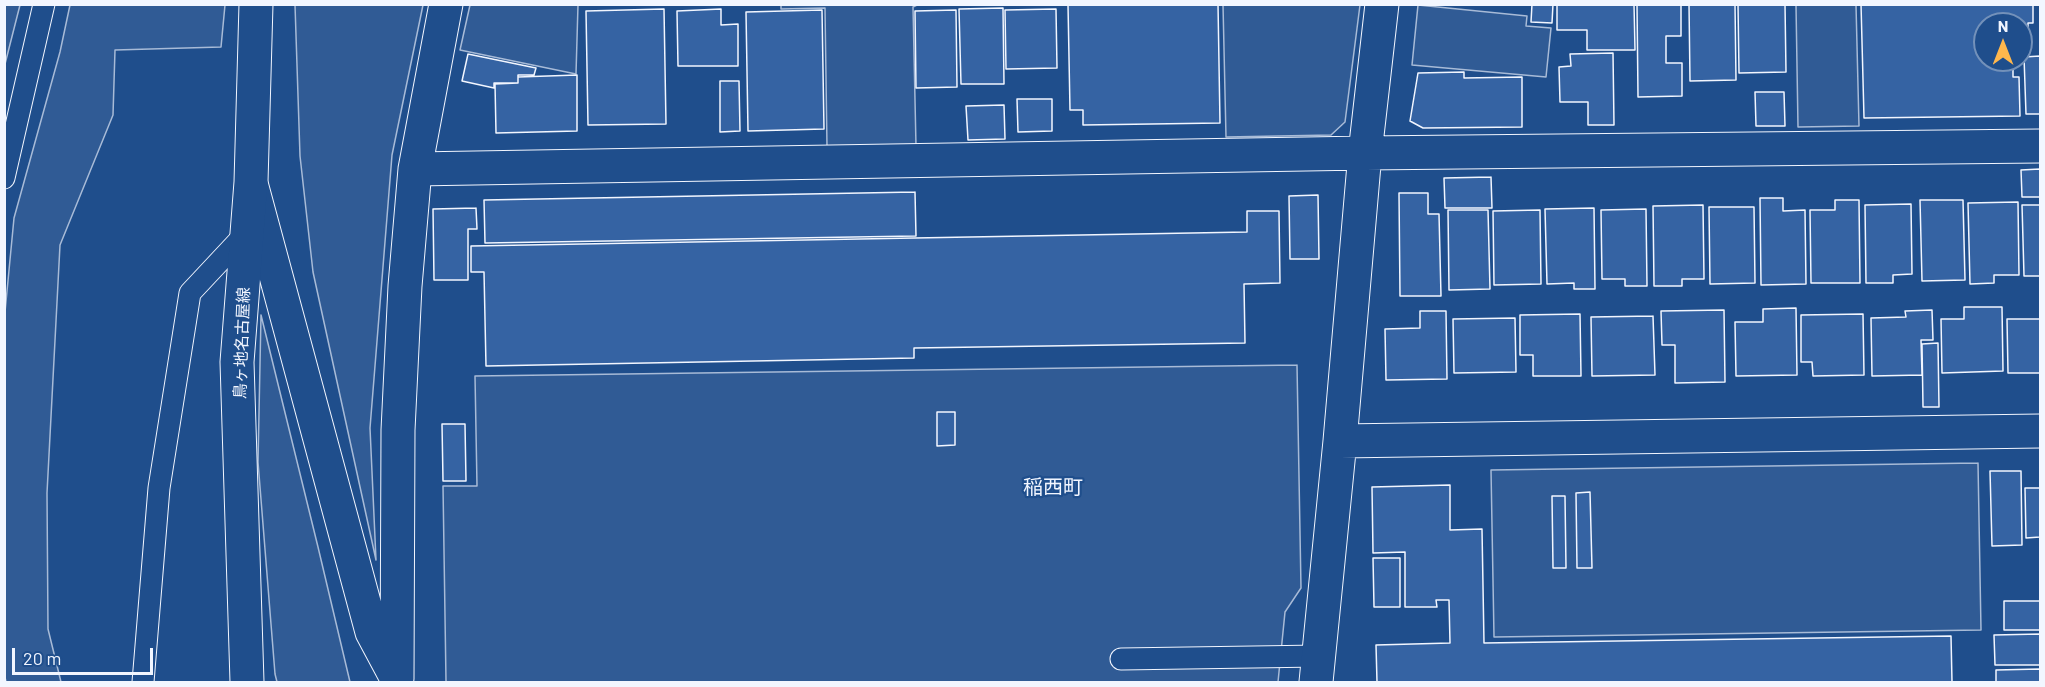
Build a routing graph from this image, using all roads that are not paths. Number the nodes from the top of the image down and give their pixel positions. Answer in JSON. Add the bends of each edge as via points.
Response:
{"nodes":[{"id":1,"x":44,"y":4,"type":"edge"},
{"id":2,"x":256,"y":4,"type":"edge"},
{"id":3,"x":446,"y":4,"type":"edge"},
{"id":4,"x":1382,"y":4,"type":"edge"},
{"id":5,"x":2040,"y":146,"type":"edge"},
{"id":6,"x":1365,"y":153,"type":"junction"},
{"id":7,"x":415,"y":169,"type":"junction"},
{"id":8,"x":4,"y":178,"type":"edge"},
{"id":9,"x":251,"y":182,"type":"junction"},
{"id":10,"x":248,"y":230,"type":"junction"},
{"id":11,"x":2040,"y":430,"type":"edge"},
{"id":12,"x":1340,"y":441,"type":"junction"},
{"id":13,"x":1121,"y":659,"type":"dead end"},
{"id":14,"x":1317,"y":669,"type":"edge"},
{"id":15,"x":398,"y":681,"type":"edge"},
{"id":16,"x":143,"y":682,"type":"edge"},
{"id":17,"x":247,"y":682,"type":"edge"}],
"edges":[{"from":1,"to":8,"type":"lane"},
{"from":2,"to":9,"type":"street","name":"鳥ヶ地名古屋線"},
{"from":3,"to":7,"type":"street"},
{"from":4,"to":6,"type":"street"},
{"from":5,"to":6,"type":"street"},
{"from":6,"to":7,"type":"street"},
{"from":6,"to":12,"type":"street"},
{"from":7,"to":15,"type":"street","via":[[398,430]]},
{"from":9,"to":10,"type":"street","name":"鳥ヶ地名古屋線"},
{"from":9,"to":15,"type":"street","via":[[372,632]]},
{"from":10,"to":16,"type":"lane","via":[[190,293],[159,488]]},
{"from":10,"to":17,"type":"street","name":"鳥ヶ地名古屋線","via":[[237,362]]},
{"from":11,"to":12,"type":"street"},
{"from":12,"to":14,"type":"street"},
{"from":13,"to":14,"type":"lane"}]}
